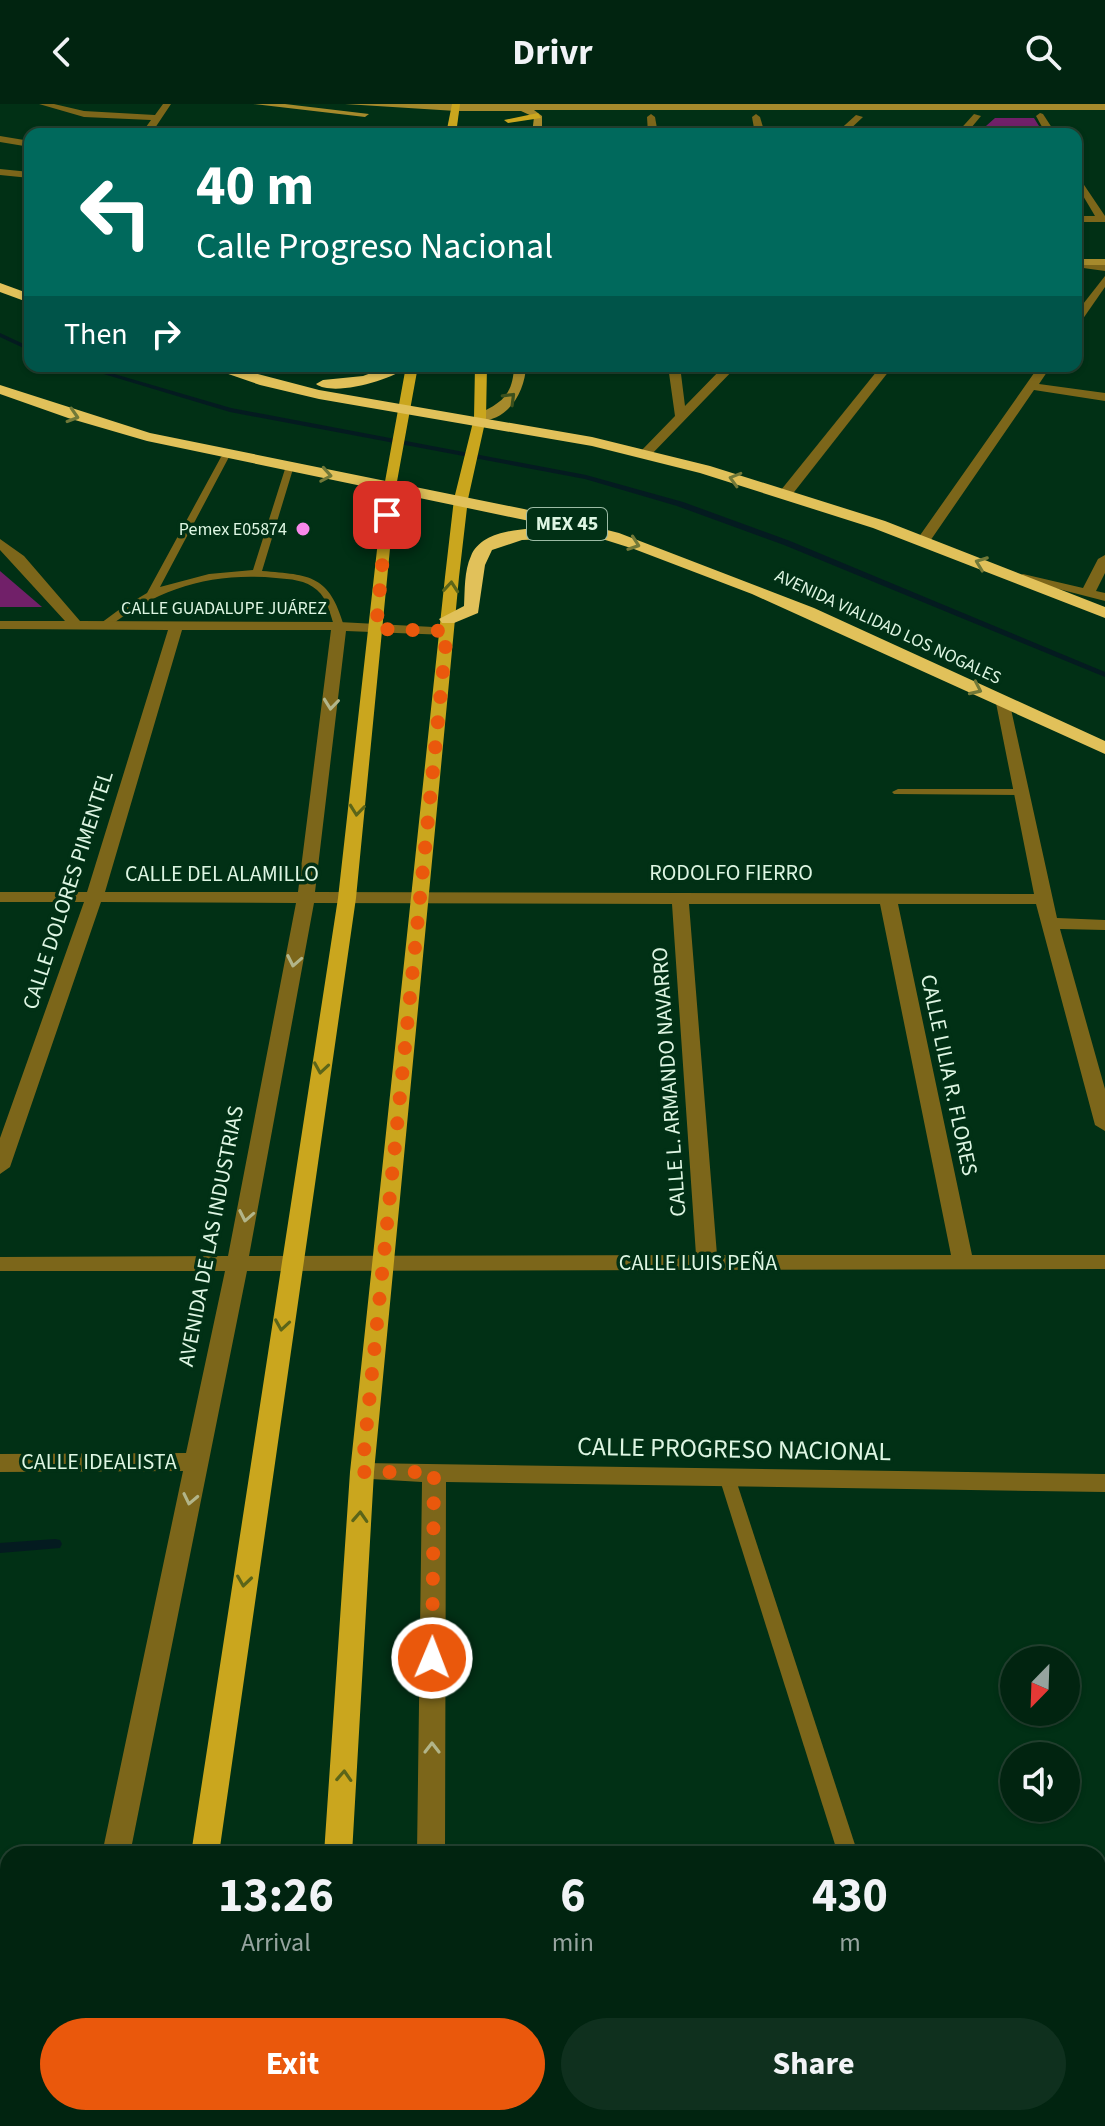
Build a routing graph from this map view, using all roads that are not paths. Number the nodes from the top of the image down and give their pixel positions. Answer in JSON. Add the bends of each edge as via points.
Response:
{"nodes":[{"id":1,"x":43,"y":104,"type":"edge"},
{"id":2,"x":167,"y":104,"type":"edge"},
{"id":3,"x":257,"y":104,"type":"edge"},
{"id":4,"x":349,"y":104,"type":"edge"},
{"id":5,"x":515,"y":106,"type":"edge"},
{"id":6,"x":733,"y":106,"type":"edge"},
{"id":7,"x":1105,"y":107,"type":"edge"},
{"id":8,"x":455,"y":110,"type":"edge"},
{"id":9,"x":538,"y":116,"type":"junction"},
{"id":10,"x":977,"y":116,"type":"junction"},
{"id":11,"x":1040,"y":116,"type":"junction"},
{"id":12,"x":1105,"y":116,"type":"edge"},
{"id":13,"x":651,"y":117,"type":"junction"},
{"id":14,"x":756,"y":117,"type":"junction"},
{"id":15,"x":859,"y":117,"type":"junction"},
{"id":16,"x":155,"y":118,"type":"junction"},
{"id":17,"x":508,"y":120,"type":"junction"},
{"id":18,"x":149,"y":128,"type":"edge"},
{"id":19,"x":506,"y":128,"type":"edge"},
{"id":20,"x":537,"y":128,"type":"edge"},
{"id":21,"x":652,"y":128,"type":"edge"},
{"id":22,"x":759,"y":128,"type":"edge"},
{"id":23,"x":847,"y":128,"type":"edge"},
{"id":24,"x":966,"y":128,"type":"edge"},
{"id":25,"x":1047,"y":128,"type":"edge"},
{"id":26,"x":0,"y":139,"type":"edge"},
{"id":27,"x":24,"y":143,"type":"edge"},
{"id":28,"x":0,"y":172,"type":"edge"},
{"id":29,"x":24,"y":174,"type":"edge"},
{"id":30,"x":1082,"y":186,"type":"edge"},
{"id":31,"x":1082,"y":219,"type":"edge"},
{"id":32,"x":1103,"y":219,"type":"edge"},
{"id":33,"x":1082,"y":256,"type":"edge"},
{"id":34,"x":1105,"y":256,"type":"edge"},
{"id":35,"x":1082,"y":263,"type":"edge"},
{"id":36,"x":1105,"y":265,"type":"edge"},
{"id":37,"x":1105,"y":279,"type":"edge"},
{"id":38,"x":0,"y":287,"type":"edge"},
{"id":39,"x":24,"y":297,"type":"edge"},
{"id":40,"x":1082,"y":312,"type":"edge"},
{"id":41,"x":235,"y":372,"type":"edge"},
{"id":42,"x":390,"y":372,"type":"edge"},
{"id":43,"x":411,"y":372,"type":"edge"},
{"id":44,"x":481,"y":372,"type":"edge"},
{"id":45,"x":520,"y":372,"type":"edge"},
{"id":46,"x":675,"y":372,"type":"edge"},
{"id":47,"x":725,"y":372,"type":"edge"},
{"id":48,"x":882,"y":372,"type":"edge"},
{"id":49,"x":1041,"y":372,"type":"edge"},
{"id":50,"x":278,"y":383,"type":"junction"},
{"id":51,"x":1031,"y":386,"type":"junction"},
{"id":52,"x":0,"y":389,"type":"edge"},
{"id":53,"x":1105,"y":397,"type":"edge"},
{"id":54,"x":405,"y":410,"type":"junction"},
{"id":55,"x":681,"y":417,"type":"junction"},
{"id":56,"x":480,"y":420,"type":"junction"},
{"id":57,"x":645,"y":454,"type":"junction"},
{"id":58,"x":225,"y":457,"type":"junction"},
{"id":59,"x":289,"y":469,"type":"junction"},
{"id":60,"x":390,"y":487,"type":"junction"},
{"id":61,"x":786,"y":493,"type":"junction"},
{"id":62,"x":461,"y":499,"type":"junction"},
{"id":63,"x":602,"y":533,"type":"junction"},
{"id":64,"x":923,"y":541,"type":"junction"},
{"id":65,"x":0,"y":543,"type":"edge"},
{"id":66,"x":1105,"y":559,"type":"edge"},
{"id":67,"x":257,"y":572,"type":"junction"},
{"id":68,"x":1023,"y":578,"type":"junction"},
{"id":69,"x":1088,"y":592,"type":"junction"},
{"id":70,"x":152,"y":593,"type":"junction"},
{"id":71,"x":1105,"y":597,"type":"edge"},
{"id":72,"x":1105,"y":613,"type":"edge"},
{"id":73,"x":0,"y":625,"type":"edge"},
{"id":74,"x":76,"y":625,"type":"junction"},
{"id":75,"x":105,"y":625,"type":"junction"},
{"id":76,"x":448,"y":625,"type":"junction"},
{"id":77,"x":176,"y":626,"type":"junction"},
{"id":78,"x":339,"y":626,"type":"junction"},
{"id":79,"x":376,"y":629,"type":"junction"},
{"id":80,"x":1004,"y":703,"type":"junction"},
{"id":81,"x":1105,"y":748,"type":"edge"},
{"id":82,"x":898,"y":792,"type":"dead end"},
{"id":83,"x":1022,"y":792,"type":"junction"},
{"id":84,"x":0,"y":897,"type":"edge"},
{"id":85,"x":680,"y":897,"type":"junction"},
{"id":86,"x":94,"y":898,"type":"junction"},
{"id":87,"x":306,"y":898,"type":"junction"},
{"id":88,"x":347,"y":898,"type":"junction"},
{"id":89,"x":419,"y":898,"type":"junction"},
{"id":90,"x":888,"y":898,"type":"junction"},
{"id":91,"x":1043,"y":899,"type":"junction"},
{"id":92,"x":1049,"y":923,"type":"junction"},
{"id":93,"x":1105,"y":925,"type":"edge"},
{"id":94,"x":1096,"y":1066,"type":"edge"},
{"id":95,"x":1105,"y":1125,"type":"edge"},
{"id":96,"x":0,"y":1167,"type":"edge"},
{"id":97,"x":963,"y":1262,"type":"junction"},
{"id":98,"x":1105,"y":1262,"type":"edge"},
{"id":99,"x":707,"y":1263,"type":"junction"},
{"id":100,"x":0,"y":1264,"type":"edge"},
{"id":101,"x":291,"y":1264,"type":"junction"},
{"id":102,"x":237,"y":1265,"type":"junction"},
{"id":103,"x":381,"y":1265,"type":"junction"},
{"id":104,"x":197,"y":1462,"type":"junction"},
{"id":105,"x":0,"y":1463,"type":"edge"},
{"id":106,"x":362,"y":1472,"type":"junction"},
{"id":107,"x":434,"y":1472,"type":"junction"},
{"id":108,"x":727,"y":1477,"type":"junction"},
{"id":109,"x":1105,"y":1483,"type":"edge"},
{"id":110,"x":118,"y":1846,"type":"edge"},
{"id":111,"x":206,"y":1846,"type":"edge"},
{"id":112,"x":339,"y":1846,"type":"edge"},
{"id":113,"x":431,"y":1846,"type":"edge"},
{"id":114,"x":845,"y":1846,"type":"edge"}],
"edges":[{"from":1,"to":16,"type":"street","via":[[84,114]]},
{"from":2,"to":16,"type":"street"},
{"from":3,"to":8,"type":"street","via":[[371,115]]},
{"from":4,"to":8,"type":"street"},
{"from":5,"to":6,"type":"street"},
{"from":5,"to":8,"type":"street"},
{"from":5,"to":9,"type":"street"},
{"from":5,"to":17,"type":"main road"},
{"from":6,"to":7,"type":"street"},
{"from":9,"to":13,"type":"street"},
{"from":9,"to":17,"type":"main road"},
{"from":9,"to":20,"type":"street"},
{"from":10,"to":11,"type":"street"},
{"from":10,"to":15,"type":"street"},
{"from":10,"to":24,"type":"street"},
{"from":11,"to":12,"type":"street"},
{"from":11,"to":25,"type":"street"},
{"from":13,"to":14,"type":"street"},
{"from":13,"to":21,"type":"street"},
{"from":14,"to":15,"type":"street"},
{"from":14,"to":22,"type":"street"},
{"from":15,"to":23,"type":"street"},
{"from":16,"to":18,"type":"street"},
{"from":17,"to":19,"type":"main road"},
{"from":26,"to":27,"type":"street"},
{"from":28,"to":29,"type":"street"},
{"from":30,"to":32,"type":"street"},
{"from":31,"to":32,"type":"street"},
{"from":33,"to":34,"type":"street"},
{"from":35,"to":36,"type":"street"},
{"from":37,"to":40,"type":"street"},
{"from":38,"to":39,"type":"highway"},
{"from":41,"to":50,"type":"highway"},
{"from":42,"to":50,"type":"highway","via":[[349,384]]},
{"from":43,"to":54,"type":"main road"},
{"from":44,"to":56,"type":"main road"},
{"from":56,"to":45,"type":"street","one_way":true,"via":[[516,396]]},
{"from":46,"to":55,"type":"street"},
{"from":47,"to":55,"type":"street"},
{"from":48,"to":61,"type":"street"},
{"from":49,"to":51,"type":"street"},
{"from":50,"to":54,"type":"highway"},
{"from":51,"to":53,"type":"street"},
{"from":51,"to":64,"type":"street"},
{"from":52,"to":58,"type":"highway","name":"AVENIDA VIALIDAD LOS NOGALES","number":"MEX 45","one_way":true,"via":[[91,422]]},
{"from":54,"to":56,"type":"highway"},
{"from":54,"to":60,"type":"main road"},
{"from":55,"to":57,"type":"street"},
{"from":56,"to":57,"type":"highway"},
{"from":56,"to":62,"type":"main road"},
{"from":61,"to":57,"type":"highway","one_way":true},
{"from":58,"to":59,"type":"highway","name":"AVENIDA VIALIDAD LOS NOGALES","number":"MEX 45"},
{"from":58,"to":70,"type":"lane"},
{"from":59,"to":60,"type":"highway","name":"AVENIDA VIALIDAD LOS NOGALES","number":"MEX 45","one_way":true},
{"from":59,"to":67,"type":"lane"},
{"from":60,"to":62,"type":"highway","name":"AVENIDA VIALIDAD LOS NOGALES","number":"MEX 45"},
{"from":60,"to":79,"type":"main road"},
{"from":61,"to":64,"type":"highway"},
{"from":62,"to":63,"type":"highway","name":"AVENIDA VIALIDAD LOS NOGALES","number":"MEX 45"},
{"from":76,"to":62,"type":"main road","one_way":true},
{"from":63,"to":76,"type":"highway","via":[[522,535],[486,548],[480,554],[472,609]]},
{"from":63,"to":80,"type":"highway","name":"AVENIDA VIALIDAD LOS NOGALES","number":"MEX 45","one_way":true,"via":[[800,605]]},
{"from":68,"to":64,"type":"highway","one_way":true},
{"from":65,"to":74,"type":"street"},
{"from":66,"to":69,"type":"street"},
{"from":67,"to":70,"type":"lane","via":[[214,576]]},
{"from":67,"to":78,"type":"lane","via":[[320,587]]},
{"from":68,"to":69,"type":"street"},
{"from":68,"to":72,"type":"highway"},
{"from":69,"to":71,"type":"street"},
{"from":70,"to":75,"type":"lane"},
{"from":73,"to":74,"type":"street","name":"CALLE GUADALUPE JUÁREZ"},
{"from":74,"to":75,"type":"street","name":"CALLE GUADALUPE JUÁREZ"},
{"from":75,"to":77,"type":"street","name":"CALLE GUADALUPE JUÁREZ"},
{"from":76,"to":79,"type":"street","name":"CALLE GUADALUPE JUÁREZ"},
{"from":76,"to":89,"type":"main road"},
{"from":77,"to":78,"type":"street","name":"CALLE GUADALUPE JUÁREZ"},
{"from":77,"to":86,"type":"street","name":"CALLE DOLORES PIMENTEL"},
{"from":78,"to":79,"type":"street","name":"CALLE GUADALUPE JUÁREZ"},
{"from":78,"to":87,"type":"street","name":"AVENIDA DE LAS INDUSTRIAS","one_way":true},
{"from":79,"to":88,"type":"main road","one_way":true},
{"from":80,"to":81,"type":"highway","name":"AVENIDA VIALIDAD LOS NOGALES","number":"MEX 45"},
{"from":80,"to":83,"type":"street"},
{"from":82,"to":83,"type":"lane"},
{"from":83,"to":91,"type":"street"},
{"from":84,"to":86,"type":"street","name":"CALLE DEL ALAMILLO"},
{"from":85,"to":89,"type":"street","name":"RODOLFO FIERRO"},
{"from":85,"to":90,"type":"street","name":"RODOLFO FIERRO"},
{"from":85,"to":99,"type":"street","name":"CALLE L. ARMANDO NAVARRO"},
{"from":86,"to":87,"type":"street","name":"CALLE DEL ALAMILLO"},
{"from":86,"to":96,"type":"street","name":"CALLE DOLORES PIMENTEL"},
{"from":87,"to":88,"type":"street","name":"CALLE DEL ALAMILLO"},
{"from":87,"to":102,"type":"street","name":"AVENIDA DE LAS INDUSTRIAS","one_way":true},
{"from":88,"to":89,"type":"street"},
{"from":88,"to":101,"type":"main road","one_way":true},
{"from":89,"to":103,"type":"main road"},
{"from":90,"to":91,"type":"street","name":"RODOLFO FIERRO"},
{"from":90,"to":97,"type":"street","name":"CALLE LILIA R. FLORES"},
{"from":91,"to":92,"type":"street"},
{"from":92,"to":93,"type":"street"},
{"from":92,"to":94,"type":"street"},
{"from":94,"to":95,"type":"street"},
{"from":97,"to":98,"type":"street","name":"CALLE LUIS PEÑA"},
{"from":97,"to":99,"type":"street","name":"CALLE LUIS PEÑA"},
{"from":99,"to":103,"type":"street","name":"CALLE LUIS PEÑA"},
{"from":100,"to":102,"type":"street"},
{"from":101,"to":102,"type":"street"},
{"from":101,"to":103,"type":"street","name":"CALLE LUIS PEÑA"},
{"from":101,"to":111,"type":"main road","one_way":true},
{"from":102,"to":104,"type":"street","name":"AVENIDA DE LAS INDUSTRIAS"},
{"from":103,"to":106,"type":"main road"},
{"from":104,"to":105,"type":"street","name":"CALLE IDEALISTA"},
{"from":104,"to":110,"type":"street","name":"AVENIDA DE LAS INDUSTRIAS","one_way":true},
{"from":106,"to":107,"type":"street","name":"CALLE PROGRESO NACIONAL"},
{"from":112,"to":106,"type":"main road","one_way":true},
{"from":107,"to":108,"type":"street","name":"CALLE PROGRESO NACIONAL"},
{"from":113,"to":107,"type":"street","one_way":true},
{"from":108,"to":109,"type":"street","name":"CALLE PROGRESO NACIONAL"},
{"from":108,"to":114,"type":"lane"}]}
